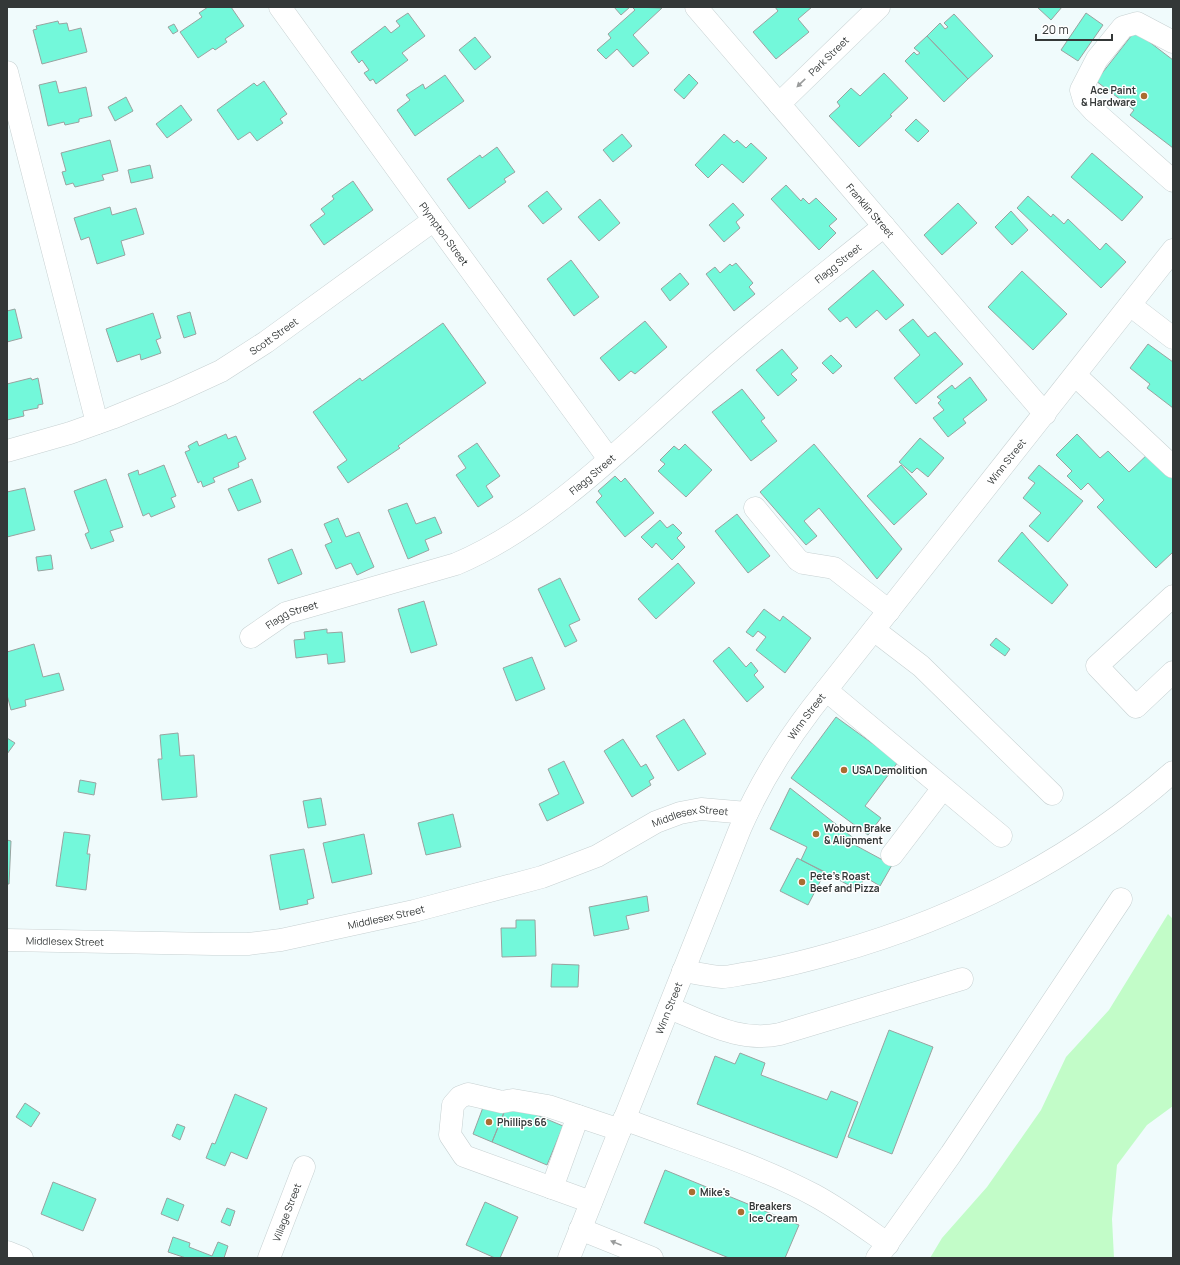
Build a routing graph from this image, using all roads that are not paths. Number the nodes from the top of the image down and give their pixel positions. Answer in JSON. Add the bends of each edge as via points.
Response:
{"nodes":[{"id":1,"x":280,"y":7,"type":"edge"},
{"id":2,"x":696,"y":7,"type":"edge"},
{"id":3,"x":879,"y":7,"type":"edge"},
{"id":4,"x":1173,"y":42,"type":"edge"},
{"id":5,"x":7,"y":72,"type":"edge"},
{"id":6,"x":779,"y":104,"type":"junction"},
{"id":7,"x":1173,"y":181,"type":"edge"},
{"id":8,"x":434,"y":220,"type":"junction"},
{"id":9,"x":884,"y":226,"type":"junction"},
{"id":10,"x":1173,"y":250,"type":"edge"},
{"id":11,"x":1130,"y":305,"type":"junction"},
{"id":12,"x":1173,"y":338,"type":"edge"},
{"id":13,"x":1075,"y":375,"type":"junction"},
{"id":14,"x":1045,"y":414,"type":"junction"},
{"id":15,"x":97,"y":423,"type":"junction"},
{"id":16,"x":7,"y":451,"type":"edge"},
{"id":17,"x":609,"y":459,"type":"junction"},
{"id":18,"x":1173,"y":467,"type":"edge"},
{"id":19,"x":755,"y":508,"type":"dead end"},
{"id":20,"x":1173,"y":596,"type":"edge"},
{"id":21,"x":889,"y":611,"type":"junction"},
{"id":22,"x":874,"y":630,"type":"junction"},
{"id":23,"x":251,"y":637,"type":"dead end"},
{"id":24,"x":1173,"y":672,"type":"edge"},
{"id":25,"x":826,"y":690,"type":"junction"},
{"id":26,"x":1170,"y":781,"type":"edge"},
{"id":27,"x":943,"y":788,"type":"junction"},
{"id":28,"x":1052,"y":794,"type":"dead end"},
{"id":29,"x":747,"y":813,"type":"junction"},
{"id":30,"x":1001,"y":836,"type":"dead end"},
{"id":31,"x":892,"y":855,"type":"dead end"},
{"id":32,"x":1121,"y":899,"type":"dead end"},
{"id":33,"x":7,"y":940,"type":"edge"},
{"id":34,"x":683,"y":972,"type":"junction"},
{"id":35,"x":962,"y":979,"type":"dead end"},
{"id":36,"x":669,"y":1008,"type":"junction"},
{"id":37,"x":578,"y":1116,"type":"junction"},
{"id":38,"x":622,"y":1124,"type":"junction"},
{"id":39,"x":304,"y":1167,"type":"dead end"},
{"id":40,"x":552,"y":1188,"type":"junction"},
{"id":41,"x":591,"y":1202,"type":"junction"},
{"id":42,"x":580,"y":1229,"type":"junction"},
{"id":43,"x":882,"y":1251,"type":"edge"},
{"id":44,"x":7,"y":1252,"type":"edge"},
{"id":45,"x":22,"y":1258,"type":"edge"},
{"id":46,"x":269,"y":1258,"type":"edge"},
{"id":47,"x":569,"y":1258,"type":"edge"},
{"id":48,"x":652,"y":1258,"type":"edge"}],
"edges":[{"from":1,"to":8,"type":"street","name":"Plympton Street"},
{"from":2,"to":6,"type":"street","name":"Franklin Street"},
{"from":3,"to":6,"type":"street","name":"Park Street","one_way":true},
{"from":4,"to":7,"type":"street","via":[[1137,23],[1123,27],[1097,59],[1081,90],[1084,100],[1094,111]]},
{"from":5,"to":15,"type":"street"},
{"from":6,"to":9,"type":"street","name":"Franklin Street"},
{"from":8,"to":15,"type":"street","name":"Scott Street","via":[[266,342],[221,371]]},
{"from":8,"to":17,"type":"street","name":"Plympton Street"},
{"from":9,"to":14,"type":"street","name":"Franklin Street"},
{"from":9,"to":17,"type":"street","name":"Flagg Street","via":[[734,348]]},
{"from":10,"to":11,"type":"street","name":"Winn Street"},
{"from":11,"to":12,"type":"street"},
{"from":11,"to":13,"type":"street","name":"Winn Street"},
{"from":13,"to":14,"type":"street","name":"Winn Street"},
{"from":13,"to":18,"type":"street"},
{"from":14,"to":21,"type":"street","name":"Winn Street"},
{"from":15,"to":16,"type":"street","name":"Scott Street"},
{"from":17,"to":23,"type":"street","name":"Flagg Street","via":[[526,525],[470,558],[437,571],[286,613]]},
{"from":19,"to":21,"type":"street","via":[[798,560],[834,568]]},
{"from":20,"to":24,"type":"street","via":[[1097,666],[1136,708]]},
{"from":21,"to":22,"type":"street","name":"Winn Street"},
{"from":22,"to":25,"type":"street","name":"Winn Street"},
{"from":22,"to":28,"type":"street","via":[[921,666]]},
{"from":25,"to":27,"type":"street"},
{"from":25,"to":29,"type":"street","name":"Winn Street","via":[[784,746]]},
{"from":26,"to":34,"type":"street","via":[[1035,871],[946,915],[860,946],[770,970],[723,977]]},
{"from":27,"to":30,"type":"street"},
{"from":27,"to":31,"type":"street"},
{"from":29,"to":33,"type":"street","name":"Middlesex Street","via":[[698,809],[680,813],[656,822],[591,859],[542,877],[414,911],[281,940],[248,944]]},
{"from":29,"to":34,"type":"street","name":"Winn Street"},
{"from":32,"to":43,"type":"street","via":[[951,1154]]},
{"from":34,"to":36,"type":"street","name":"Winn Street"},
{"from":35,"to":36,"type":"street","via":[[760,1038],[730,1032]]},
{"from":36,"to":38,"type":"street","name":"Winn Street"},
{"from":37,"to":38,"type":"street"},
{"from":37,"to":40,"type":"street"},
{"from":37,"to":40,"type":"street","via":[[548,1106],[513,1100],[502,1102],[468,1094],[460,1097],[453,1105],[450,1134],[464,1156]]},
{"from":38,"to":41,"type":"street","name":"Winn Street"},
{"from":38,"to":43,"type":"street","via":[[772,1176],[815,1195],[855,1220]]},
{"from":39,"to":46,"type":"street","name":"Village Street"},
{"from":40,"to":41,"type":"street"},
{"from":41,"to":42,"type":"street","name":"Winn Street"},
{"from":42,"to":47,"type":"street","name":"Winn Street"},
{"from":48,"to":42,"type":"street","one_way":true},
{"from":44,"to":45,"type":"street"}]}
